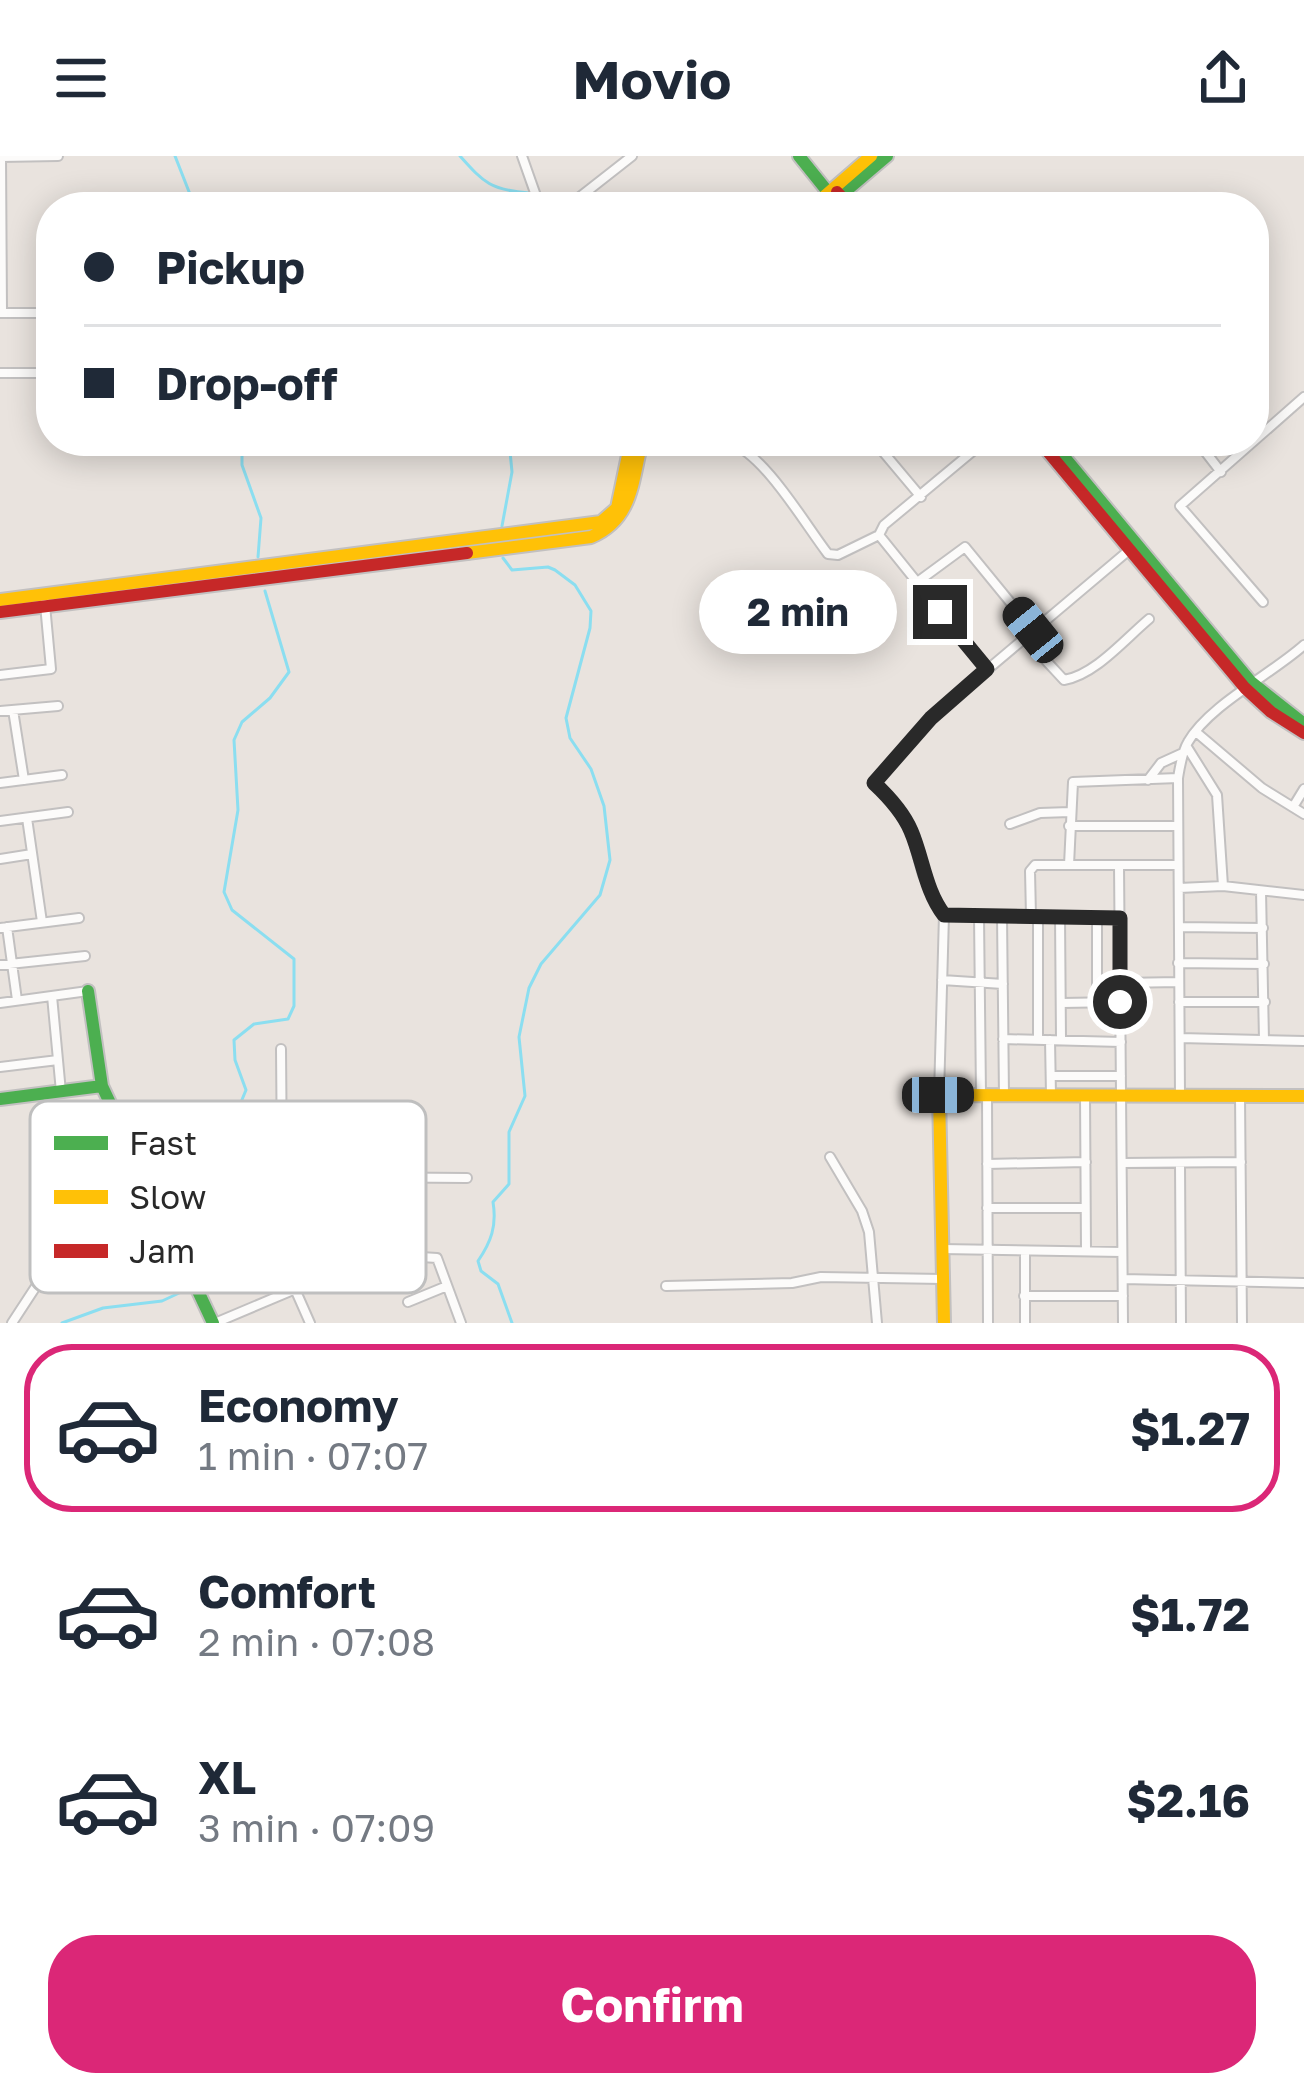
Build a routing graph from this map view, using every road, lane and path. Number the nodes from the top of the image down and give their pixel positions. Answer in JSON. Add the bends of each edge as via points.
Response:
{"nodes":[{"id":1,"x":58,"y":156,"type":"edge"},
{"id":2,"x":522,"y":156,"type":"edge"},
{"id":3,"x":632,"y":156,"type":"edge"},
{"id":4,"x":799,"y":156,"type":"edge"},
{"id":5,"x":871,"y":156,"type":"edge"},
{"id":6,"x":887,"y":156,"type":"edge"},
{"id":7,"x":1,"y":157,"type":"edge"},
{"id":8,"x":535,"y":192,"type":"edge"},
{"id":9,"x":586,"y":192,"type":"edge"},
{"id":10,"x":829,"y":192,"type":"edge"},
{"id":11,"x":836,"y":192,"type":"edge"},
{"id":12,"x":838,"y":192,"type":"edge"},
{"id":13,"x":1,"y":313,"type":"edge"},
{"id":14,"x":36,"y":313,"type":"edge"},
{"id":15,"x":0,"y":373,"type":"edge"},
{"id":16,"x":36,"y":373,"type":"edge"},
{"id":17,"x":1304,"y":397,"type":"edge"},
{"id":18,"x":1269,"y":429,"type":"edge"},
{"id":19,"x":628,"y":456,"type":"edge"},
{"id":20,"x":639,"y":456,"type":"edge"},
{"id":21,"x":750,"y":456,"type":"edge"},
{"id":22,"x":887,"y":456,"type":"edge"},
{"id":23,"x":968,"y":456,"type":"edge"},
{"id":24,"x":1056,"y":456,"type":"edge"},
{"id":25,"x":1058,"y":456,"type":"edge"},
{"id":26,"x":1209,"y":456,"type":"edge"},
{"id":27,"x":1239,"y":456,"type":"edge"},
{"id":28,"x":1060,"y":459,"type":"junction"},
{"id":29,"x":1221,"y":472,"type":"junction"},
{"id":30,"x":921,"y":497,"type":"junction"},
{"id":31,"x":879,"y":535,"type":"junction"},
{"id":32,"x":1132,"y":548,"type":"junction"},
{"id":33,"x":331,"y":564,"type":"junction"},
{"id":34,"x":916,"y":583,"type":"junction"},
{"id":35,"x":0,"y":600,"type":"edge"},
{"id":36,"x":44,"y":600,"type":"junction"},
{"id":37,"x":1263,"y":602,"type":"dead end"},
{"id":38,"x":0,"y":612,"type":"edge"},
{"id":39,"x":1149,"y":619,"type":"dead end"},
{"id":40,"x":1033,"y":630,"type":"junction"},
{"id":41,"x":1024,"y":637,"type":"junction"},
{"id":42,"x":1304,"y":645,"type":"edge"},
{"id":43,"x":987,"y":669,"type":"junction"},
{"id":44,"x":0,"y":675,"type":"edge"},
{"id":45,"x":1248,"y":685,"type":"junction"},
{"id":46,"x":58,"y":706,"type":"dead end"},
{"id":47,"x":14,"y":710,"type":"junction"},
{"id":48,"x":0,"y":711,"type":"edge"},
{"id":49,"x":1282,"y":715,"type":"junction"},
{"id":50,"x":1304,"y":724,"type":"edge"},
{"id":51,"x":1196,"y":732,"type":"junction"},
{"id":52,"x":1304,"y":733,"type":"edge"},
{"id":53,"x":1185,"y":750,"type":"junction"},
{"id":54,"x":62,"y":776,"type":"dead end"},
{"id":55,"x":1178,"y":778,"type":"junction"},
{"id":56,"x":23,"y":780,"type":"junction"},
{"id":57,"x":1147,"y":781,"type":"junction"},
{"id":58,"x":0,"y":783,"type":"edge"},
{"id":59,"x":1304,"y":788,"type":"edge"},
{"id":60,"x":1293,"y":807,"type":"junction"},
{"id":61,"x":68,"y":812,"type":"dead end"},
{"id":62,"x":1070,"y":812,"type":"junction"},
{"id":63,"x":1304,"y":814,"type":"edge"},
{"id":64,"x":27,"y":818,"type":"junction"},
{"id":65,"x":0,"y":821,"type":"edge"},
{"id":66,"x":1010,"y":824,"type":"dead end"},
{"id":67,"x":1069,"y":826,"type":"junction"},
{"id":68,"x":1178,"y":826,"type":"junction"},
{"id":69,"x":32,"y":854,"type":"junction"},
{"id":70,"x":0,"y":859,"type":"edge"},
{"id":71,"x":1070,"y":865,"type":"junction"},
{"id":72,"x":1119,"y":865,"type":"junction"},
{"id":73,"x":1178,"y":865,"type":"junction"},
{"id":74,"x":1223,"y":886,"type":"junction"},
{"id":75,"x":1179,"y":888,"type":"junction"},
{"id":76,"x":1261,"y":891,"type":"junction"},
{"id":77,"x":1304,"y":896,"type":"edge"},
{"id":78,"x":944,"y":915,"type":"junction"},
{"id":79,"x":979,"y":916,"type":"junction"},
{"id":80,"x":1002,"y":916,"type":"junction"},
{"id":81,"x":1034,"y":916,"type":"junction"},
{"id":82,"x":1060,"y":917,"type":"junction"},
{"id":83,"x":1097,"y":917,"type":"junction"},
{"id":84,"x":1120,"y":918,"type":"junction"},
{"id":85,"x":79,"y":919,"type":"dead end"},
{"id":86,"x":42,"y":922,"type":"junction"},
{"id":87,"x":4,"y":927,"type":"edge"},
{"id":88,"x":1179,"y":927,"type":"junction"},
{"id":89,"x":1263,"y":928,"type":"junction"},
{"id":90,"x":85,"y":956,"type":"dead end"},
{"id":91,"x":1178,"y":963,"type":"junction"},
{"id":92,"x":12,"y":964,"type":"junction"},
{"id":93,"x":1264,"y":964,"type":"junction"},
{"id":94,"x":0,"y":965,"type":"edge"},
{"id":95,"x":942,"y":980,"type":"junction"},
{"id":96,"x":979,"y":982,"type":"junction"},
{"id":97,"x":1120,"y":982,"type":"junction"},
{"id":98,"x":1179,"y":982,"type":"junction"},
{"id":99,"x":1004,"y":983,"type":"junction"},
{"id":100,"x":88,"y":991,"type":"joint"},
{"id":101,"x":52,"y":996,"type":"junction"},
{"id":102,"x":17,"y":1000,"type":"junction"},
{"id":103,"x":1120,"y":1002,"type":"junction"},
{"id":104,"x":1179,"y":1002,"type":"junction"},
{"id":105,"x":1265,"y":1002,"type":"junction"},
{"id":106,"x":0,"y":1003,"type":"edge"},
{"id":107,"x":1062,"y":1003,"type":"junction"},
{"id":108,"x":1097,"y":1003,"type":"junction"},
{"id":109,"x":1180,"y":1038,"type":"junction"},
{"id":110,"x":1003,"y":1039,"type":"junction"},
{"id":111,"x":1038,"y":1039,"type":"junction"},
{"id":112,"x":1056,"y":1040,"type":"junction"},
{"id":113,"x":1264,"y":1040,"type":"junction"},
{"id":114,"x":1304,"y":1041,"type":"edge"},
{"id":115,"x":1120,"y":1042,"type":"junction"},
{"id":116,"x":281,"y":1048,"type":"dead end"},
{"id":117,"x":58,"y":1060,"type":"junction"},
{"id":118,"x":0,"y":1067,"type":"edge"},
{"id":119,"x":1051,"y":1076,"type":"junction"},
{"id":120,"x":1121,"y":1076,"type":"junction"},
{"id":121,"x":102,"y":1086,"type":"junction"},
{"id":122,"x":61,"y":1092,"type":"junction"},
{"id":123,"x":938,"y":1095,"type":"junction"},
{"id":124,"x":984,"y":1095,"type":"junction"},
{"id":125,"x":1004,"y":1095,"type":"junction"},
{"id":126,"x":1051,"y":1095,"type":"junction"},
{"id":127,"x":1085,"y":1095,"type":"junction"},
{"id":128,"x":1121,"y":1096,"type":"junction"},
{"id":129,"x":1180,"y":1096,"type":"junction"},
{"id":130,"x":1240,"y":1096,"type":"junction"},
{"id":131,"x":1304,"y":1096,"type":"edge"},
{"id":132,"x":0,"y":1099,"type":"edge"},
{"id":133,"x":109,"y":1101,"type":"edge"},
{"id":134,"x":281,"y":1101,"type":"edge"},
{"id":135,"x":830,"y":1157,"type":"dead end"},
{"id":136,"x":1086,"y":1162,"type":"junction"},
{"id":137,"x":1241,"y":1162,"type":"junction"},
{"id":138,"x":1122,"y":1163,"type":"junction"},
{"id":139,"x":987,"y":1164,"type":"junction"},
{"id":140,"x":1180,"y":1164,"type":"junction"},
{"id":141,"x":426,"y":1176,"type":"edge"},
{"id":142,"x":467,"y":1178,"type":"dead end"},
{"id":143,"x":987,"y":1208,"type":"junction"},
{"id":144,"x":1085,"y":1208,"type":"junction"},
{"id":145,"x":942,"y":1249,"type":"junction"},
{"id":146,"x":987,"y":1250,"type":"junction"},
{"id":147,"x":1024,"y":1251,"type":"junction"},
{"id":148,"x":1086,"y":1251,"type":"junction"},
{"id":149,"x":1122,"y":1252,"type":"junction"},
{"id":150,"x":426,"y":1257,"type":"edge"},
{"id":151,"x":874,"y":1278,"type":"junction"},
{"id":152,"x":943,"y":1279,"type":"junction"},
{"id":153,"x":1123,"y":1279,"type":"junction"},
{"id":154,"x":1242,"y":1280,"type":"junction"},
{"id":155,"x":1181,"y":1281,"type":"junction"},
{"id":156,"x":1304,"y":1283,"type":"edge"},
{"id":157,"x":447,"y":1286,"type":"junction"},
{"id":158,"x":666,"y":1286,"type":"dead end"},
{"id":159,"x":32,"y":1293,"type":"edge"},
{"id":160,"x":199,"y":1293,"type":"edge"},
{"id":161,"x":286,"y":1293,"type":"edge"},
{"id":162,"x":295,"y":1293,"type":"edge"},
{"id":163,"x":1024,"y":1295,"type":"junction"},
{"id":164,"x":1123,"y":1296,"type":"junction"},
{"id":165,"x":408,"y":1302,"type":"dead end"},
{"id":166,"x":12,"y":1323,"type":"edge"},
{"id":167,"x":214,"y":1323,"type":"edge"},
{"id":168,"x":310,"y":1323,"type":"edge"},
{"id":169,"x":461,"y":1323,"type":"edge"},
{"id":170,"x":877,"y":1323,"type":"edge"},
{"id":171,"x":944,"y":1323,"type":"edge"},
{"id":172,"x":988,"y":1323,"type":"edge"},
{"id":173,"x":1024,"y":1323,"type":"edge"},
{"id":174,"x":1123,"y":1323,"type":"edge"},
{"id":175,"x":1181,"y":1323,"type":"edge"},
{"id":176,"x":1242,"y":1323,"type":"edge"}],
"edges":[{"from":1,"to":7,"type":"street"},
{"from":2,"to":8,"type":"street"},
{"from":3,"to":9,"type":"street"},
{"from":4,"to":10,"type":"street"},
{"from":5,"to":11,"type":"street"},
{"from":6,"to":12,"type":"street"},
{"from":7,"to":13,"type":"street"},
{"from":13,"to":14,"type":"street"},
{"from":15,"to":16,"type":"street"},
{"from":17,"to":18,"type":"street"},
{"from":19,"to":33,"type":"street","via":[[616,508],[601,523]]},
{"from":20,"to":33,"type":"street","via":[[626,513],[601,534]]},
{"from":21,"to":31,"type":"street","via":[[831,556]]},
{"from":22,"to":30,"type":"street"},
{"from":23,"to":30,"type":"street"},
{"from":24,"to":28,"type":"street"},
{"from":25,"to":28,"type":"street"},
{"from":26,"to":29,"type":"street"},
{"from":27,"to":29,"type":"street"},
{"from":28,"to":32,"type":"street"},
{"from":29,"to":37,"type":"street","via":[[1180,506]]},
{"from":30,"to":31,"type":"street"},
{"from":31,"to":34,"type":"street"},
{"from":32,"to":40,"type":"street"},
{"from":32,"to":45,"type":"street"},
{"from":33,"to":36,"type":"street"},
{"from":34,"to":40,"type":"street","via":[[965,547]]},
{"from":34,"to":43,"type":"street"},
{"from":35,"to":36,"type":"street"},
{"from":36,"to":38,"type":"street"},
{"from":36,"to":44,"type":"street","via":[[52,669]]},
{"from":39,"to":41,"type":"street","via":[[1069,680]]},
{"from":40,"to":41,"type":"street"},
{"from":41,"to":43,"type":"street"},
{"from":42,"to":45,"type":"street"},
{"from":43,"to":78,"type":"street","via":[[874,783],[911,831]]},
{"from":45,"to":49,"type":"street"},
{"from":45,"to":51,"type":"street"},
{"from":46,"to":47,"type":"street"},
{"from":47,"to":48,"type":"street"},
{"from":47,"to":56,"type":"street"},
{"from":49,"to":50,"type":"street"},
{"from":49,"to":52,"type":"street"},
{"from":51,"to":53,"type":"street"},
{"from":51,"to":60,"type":"street"},
{"from":53,"to":55,"type":"street"},
{"from":53,"to":57,"type":"street"},
{"from":53,"to":74,"type":"street","via":[[1217,795]]},
{"from":54,"to":56,"type":"street"},
{"from":55,"to":57,"type":"street"},
{"from":55,"to":68,"type":"street"},
{"from":56,"to":58,"type":"street"},
{"from":57,"to":62,"type":"street","via":[[1075,780]]},
{"from":59,"to":60,"type":"street"},
{"from":60,"to":63,"type":"street"},
{"from":61,"to":64,"type":"street"},
{"from":62,"to":66,"type":"street"},
{"from":62,"to":67,"type":"street"},
{"from":64,"to":65,"type":"street"},
{"from":64,"to":69,"type":"street"},
{"from":67,"to":68,"type":"street"},
{"from":67,"to":71,"type":"street"},
{"from":68,"to":73,"type":"street"},
{"from":69,"to":70,"type":"street"},
{"from":69,"to":86,"type":"street"},
{"from":71,"to":72,"type":"street"},
{"from":71,"to":81,"type":"street","via":[[1032,866]]},
{"from":72,"to":73,"type":"street"},
{"from":72,"to":84,"type":"street"},
{"from":73,"to":75,"type":"street"},
{"from":74,"to":75,"type":"street"},
{"from":74,"to":76,"type":"street"},
{"from":75,"to":88,"type":"street"},
{"from":76,"to":77,"type":"street"},
{"from":76,"to":89,"type":"street"},
{"from":78,"to":79,"type":"street"},
{"from":78,"to":95,"type":"street"},
{"from":79,"to":80,"type":"street"},
{"from":79,"to":96,"type":"street"},
{"from":80,"to":81,"type":"street"},
{"from":80,"to":99,"type":"street"},
{"from":81,"to":82,"type":"street"},
{"from":81,"to":111,"type":"street"},
{"from":82,"to":83,"type":"street"},
{"from":82,"to":107,"type":"street"},
{"from":83,"to":84,"type":"street"},
{"from":83,"to":108,"type":"street"},
{"from":84,"to":97,"type":"street"},
{"from":85,"to":86,"type":"street"},
{"from":86,"to":87,"type":"street"},
{"from":87,"to":92,"type":"street"},
{"from":88,"to":89,"type":"street"},
{"from":88,"to":91,"type":"street"},
{"from":89,"to":93,"type":"street"},
{"from":90,"to":92,"type":"street"},
{"from":91,"to":93,"type":"street"},
{"from":91,"to":98,"type":"street"},
{"from":92,"to":94,"type":"street"},
{"from":92,"to":102,"type":"street"},
{"from":93,"to":105,"type":"street"},
{"from":95,"to":96,"type":"street"},
{"from":95,"to":123,"type":"street"},
{"from":96,"to":99,"type":"street"},
{"from":96,"to":124,"type":"street"},
{"from":97,"to":98,"type":"street"},
{"from":97,"to":103,"type":"street"},
{"from":98,"to":104,"type":"street"},
{"from":99,"to":110,"type":"street"},
{"from":100,"to":101,"type":"street"},
{"from":100,"to":121,"type":"street"},
{"from":101,"to":102,"type":"street"},
{"from":101,"to":117,"type":"street"},
{"from":102,"to":106,"type":"street"},
{"from":103,"to":108,"type":"street"},
{"from":103,"to":115,"type":"street"},
{"from":104,"to":105,"type":"street"},
{"from":104,"to":109,"type":"street"},
{"from":105,"to":113,"type":"street"},
{"from":107,"to":108,"type":"street"},
{"from":107,"to":112,"type":"street"},
{"from":109,"to":113,"type":"street"},
{"from":109,"to":129,"type":"street"},
{"from":110,"to":111,"type":"street"},
{"from":110,"to":125,"type":"street"},
{"from":111,"to":112,"type":"street"},
{"from":112,"to":115,"type":"street"},
{"from":112,"to":119,"type":"street"},
{"from":113,"to":114,"type":"street"},
{"from":115,"to":120,"type":"street"},
{"from":116,"to":134,"type":"street"},
{"from":117,"to":118,"type":"street"},
{"from":117,"to":122,"type":"street"},
{"from":119,"to":120,"type":"street"},
{"from":119,"to":126,"type":"street"},
{"from":120,"to":128,"type":"street"},
{"from":121,"to":122,"type":"street"},
{"from":121,"to":133,"type":"street"},
{"from":122,"to":132,"type":"street"},
{"from":123,"to":124,"type":"street"},
{"from":123,"to":145,"type":"street"},
{"from":124,"to":125,"type":"street"},
{"from":124,"to":139,"type":"street"},
{"from":125,"to":126,"type":"street"},
{"from":126,"to":127,"type":"street"},
{"from":127,"to":128,"type":"street"},
{"from":127,"to":136,"type":"street"},
{"from":128,"to":129,"type":"street"},
{"from":128,"to":138,"type":"street"},
{"from":129,"to":130,"type":"street"},
{"from":130,"to":131,"type":"street"},
{"from":130,"to":137,"type":"street"},
{"from":135,"to":151,"type":"street","via":[[862,1210]]},
{"from":136,"to":139,"type":"street"},
{"from":136,"to":144,"type":"street"},
{"from":137,"to":140,"type":"street"},
{"from":137,"to":154,"type":"street"},
{"from":138,"to":140,"type":"street"},
{"from":138,"to":149,"type":"street"},
{"from":139,"to":143,"type":"street"},
{"from":140,"to":155,"type":"street"},
{"from":141,"to":142,"type":"street"},
{"from":143,"to":144,"type":"street"},
{"from":143,"to":146,"type":"street"},
{"from":144,"to":148,"type":"street"},
{"from":145,"to":146,"type":"street"},
{"from":145,"to":152,"type":"street"},
{"from":146,"to":147,"type":"street"},
{"from":146,"to":172,"type":"street"},
{"from":147,"to":148,"type":"street"},
{"from":147,"to":163,"type":"street"},
{"from":148,"to":149,"type":"street"},
{"from":149,"to":153,"type":"street"},
{"from":150,"to":157,"type":"street","via":[[436,1258]]},
{"from":151,"to":152,"type":"street"},
{"from":151,"to":158,"type":"street"},
{"from":151,"to":170,"type":"street"},
{"from":152,"to":171,"type":"street"},
{"from":153,"to":155,"type":"street"},
{"from":153,"to":164,"type":"street"},
{"from":154,"to":155,"type":"street"},
{"from":154,"to":156,"type":"street"},
{"from":154,"to":176,"type":"street"},
{"from":155,"to":175,"type":"street"},
{"from":157,"to":165,"type":"street"},
{"from":157,"to":169,"type":"street"},
{"from":159,"to":166,"type":"street"},
{"from":160,"to":167,"type":"street"},
{"from":161,"to":167,"type":"street"},
{"from":162,"to":168,"type":"street"},
{"from":163,"to":164,"type":"street"},
{"from":163,"to":173,"type":"street"},
{"from":164,"to":174,"type":"street"}]}
